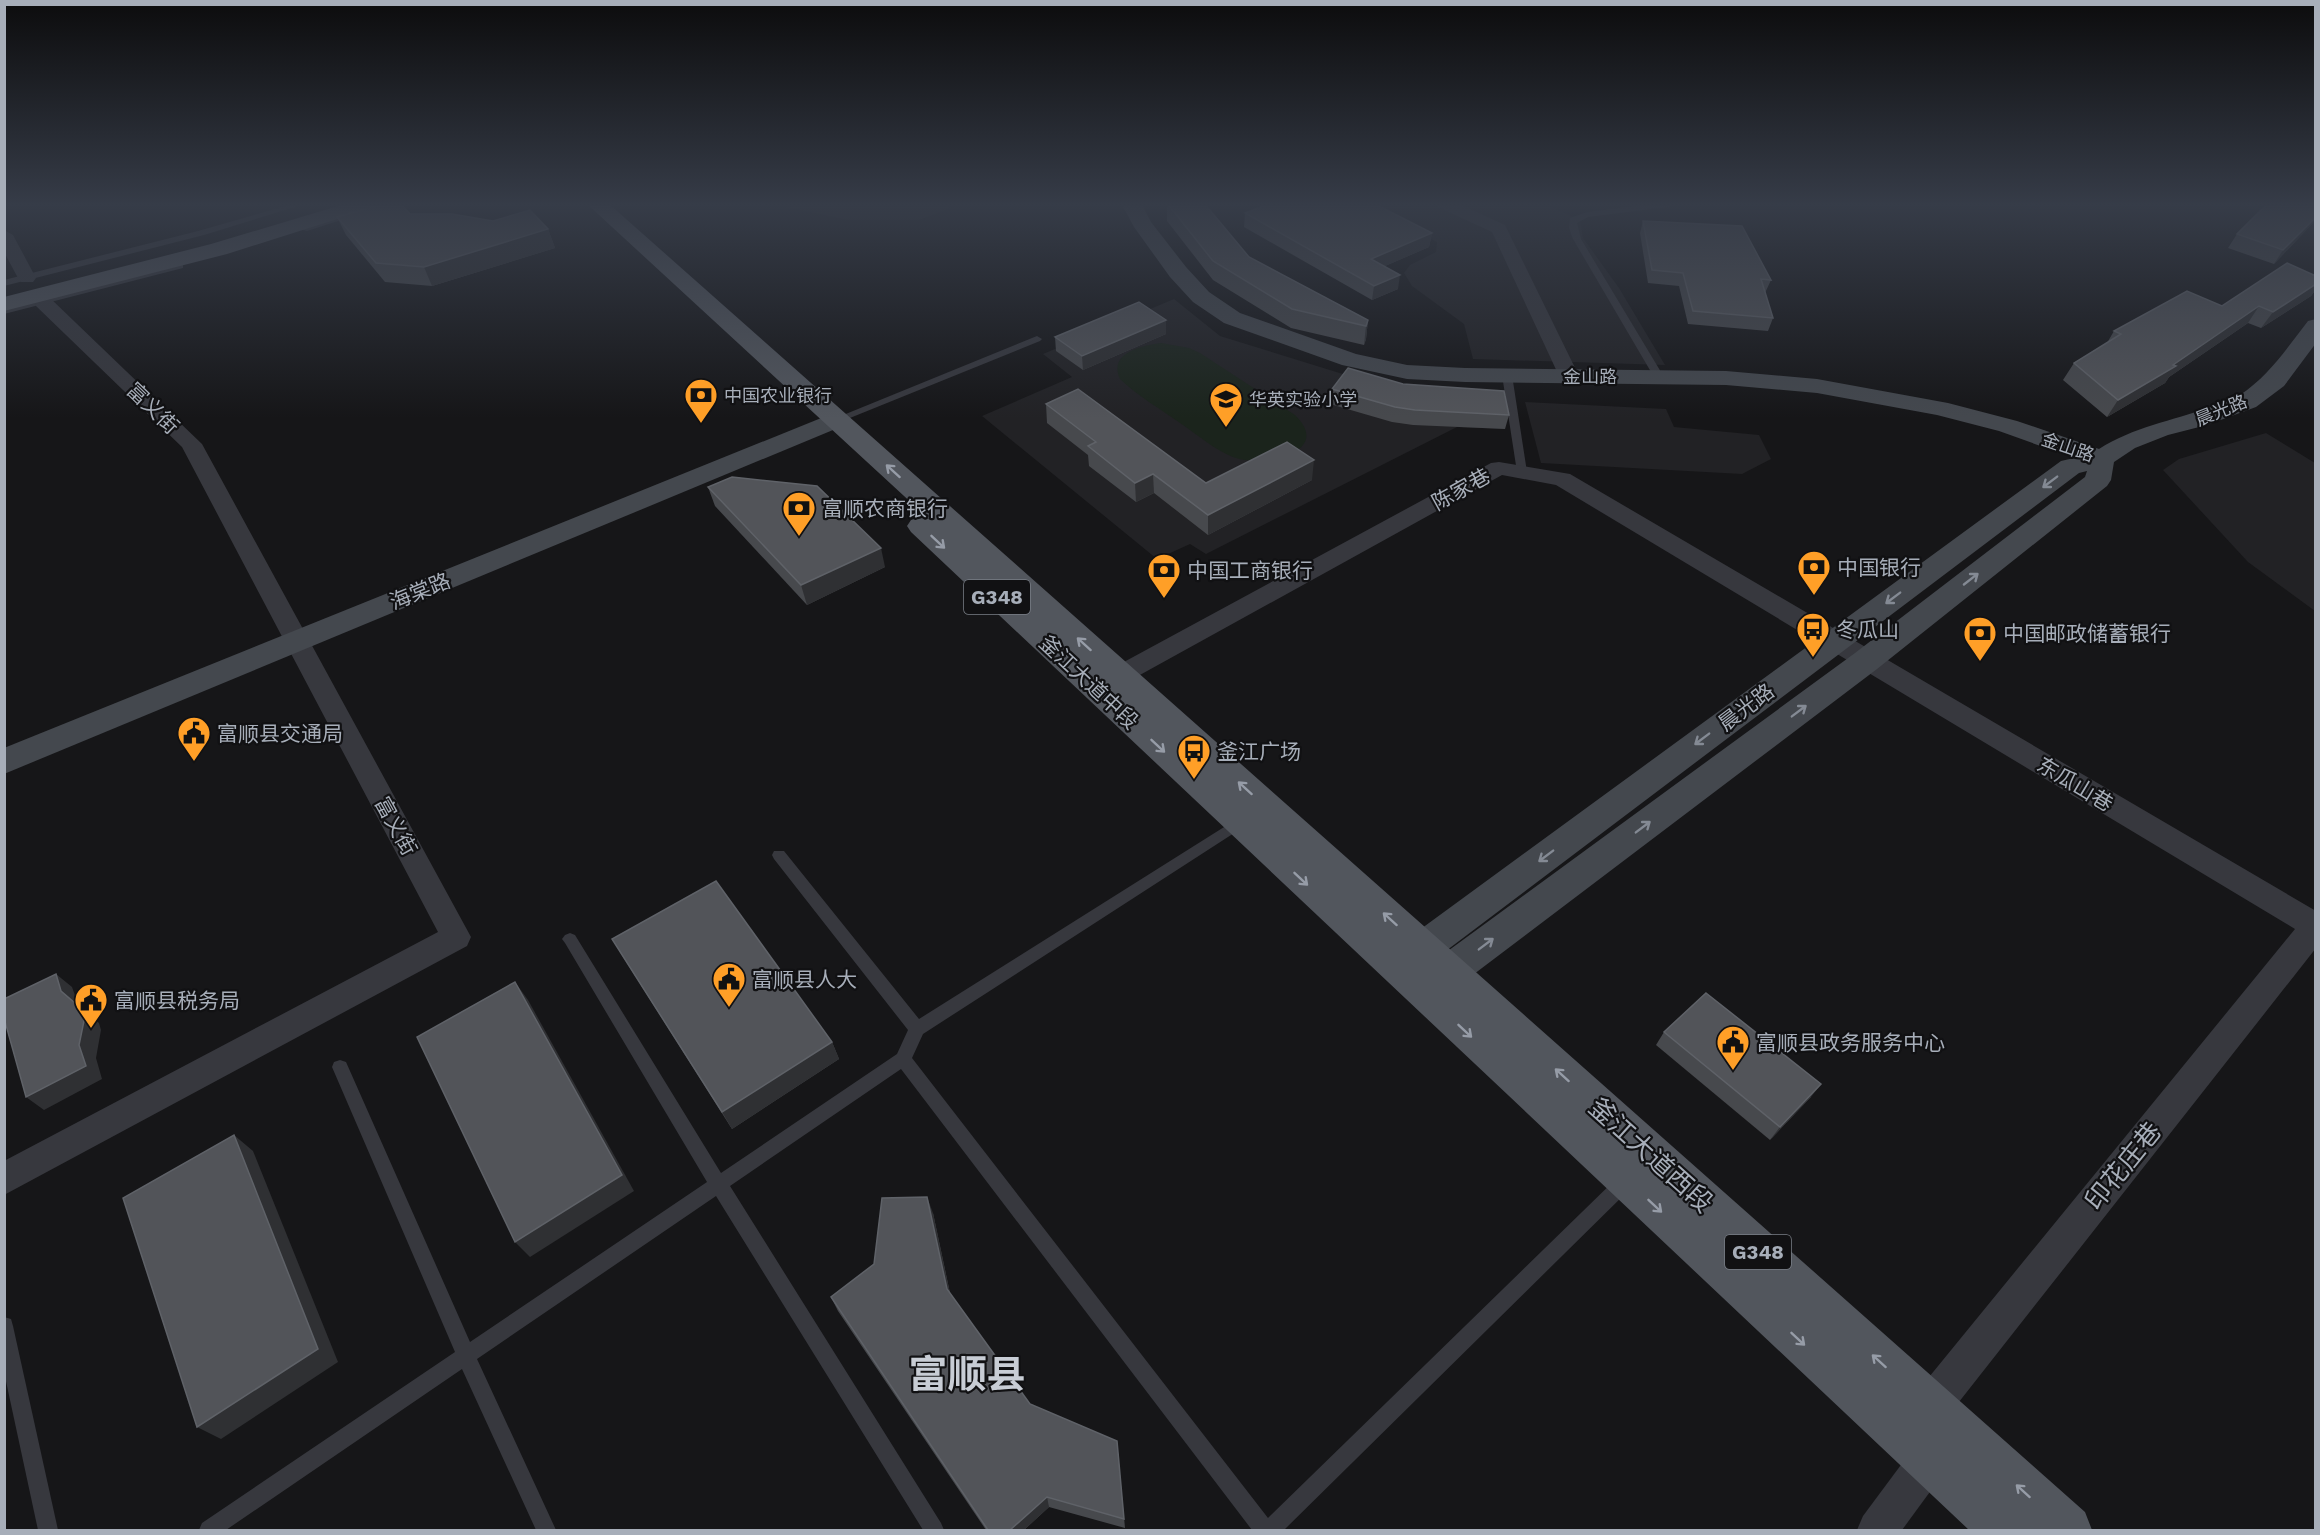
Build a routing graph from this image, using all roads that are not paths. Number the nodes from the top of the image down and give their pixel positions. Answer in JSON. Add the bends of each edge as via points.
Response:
{"nodes":[{"id":1,"x":25,"y":275,"type":"edge"},
{"id":2,"x":40,"y":275,"type":"edge"},
{"id":3,"x":67,"y":275,"type":"edge"},
{"id":4,"x":119,"y":275,"type":"edge"},
{"id":5,"x":147,"y":275,"type":"edge"},
{"id":6,"x":654,"y":275,"type":"edge"},
{"id":7,"x":671,"y":275,"type":"edge"},
{"id":8,"x":1180,"y":275,"type":"edge"},
{"id":9,"x":1521,"y":275,"type":"edge"},
{"id":10,"x":1598,"y":275,"type":"edge"},
{"id":11,"x":27,"y":278,"type":"junction"},
{"id":12,"x":4,"y":283,"type":"edge"},
{"id":13,"x":4,"y":291,"type":"edge"},
{"id":14,"x":43,"y":302,"type":"junction"},
{"id":15,"x":4,"y":304,"type":"edge"},
{"id":16,"x":4,"y":311,"type":"edge"},
{"id":17,"x":2316,"y":326,"type":"edge"},
{"id":18,"x":1038,"y":339,"type":"dead end"},
{"id":19,"x":1507,"y":375,"type":"junction"},
{"id":20,"x":1569,"y":376,"type":"junction"},
{"id":21,"x":1659,"y":377,"type":"junction"},
{"id":22,"x":826,"y":424,"type":"junction"},
{"id":23,"x":2102,"y":459,"type":"junction"},
{"id":24,"x":1522,"y":472,"type":"junction"},
{"id":25,"x":296,"y":642,"type":"junction"},
{"id":26,"x":1834,"y":642,"type":"junction"},
{"id":27,"x":1866,"y":661,"type":"junction"},
{"id":28,"x":1120,"y":675,"type":"junction"},
{"id":29,"x":4,"y":762,"type":"edge"},
{"id":30,"x":1240,"y":822,"type":"junction"},
{"id":31,"x":779,"y":855,"type":"dead end"},
{"id":32,"x":2315,"y":926,"type":"edge"},
{"id":33,"x":570,"y":939,"type":"dead end"},
{"id":34,"x":1422,"y":969,"type":"junction"},
{"id":35,"x":917,"y":1029,"type":"junction"},
{"id":36,"x":903,"y":1059,"type":"junction"},
{"id":37,"x":340,"y":1067,"type":"dead end"},
{"id":38,"x":4,"y":1179,"type":"edge"},
{"id":39,"x":1627,"y":1180,"type":"junction"},
{"id":40,"x":719,"y":1185,"type":"junction"},
{"id":41,"x":4,"y":1326,"type":"edge"},
{"id":42,"x":466,"y":1356,"type":"junction"},
{"id":43,"x":1930,"y":1407,"type":"junction"},
{"id":44,"x":1929,"y":1460,"type":"junction"},
{"id":45,"x":48,"y":1530,"type":"edge"},
{"id":46,"x":209,"y":1530,"type":"edge"},
{"id":47,"x":546,"y":1530,"type":"edge"},
{"id":48,"x":934,"y":1530,"type":"edge"},
{"id":49,"x":1264,"y":1530,"type":"edge"},
{"id":50,"x":1270,"y":1530,"type":"edge"},
{"id":51,"x":1876,"y":1530,"type":"edge"},
{"id":52,"x":2005,"y":1530,"type":"edge"},
{"id":53,"x":2067,"y":1530,"type":"edge"}],
"edges":[{"from":1,"to":11,"type":"street"},
{"from":2,"to":11,"type":"lane"},
{"from":3,"to":13,"type":"main road"},
{"from":4,"to":15,"type":"main road"},
{"from":5,"to":14,"type":"lane"},
{"from":6,"to":22,"type":"main road","name":"釜江大道中段","number":"G348"},
{"from":7,"to":22,"type":"main road","name":"釜江大道中段","number":"G348"},
{"from":8,"to":19,"type":"main road","name":"金山路","via":[[1201,297],[1232,318],[1362,363],[1407,372]]},
{"from":9,"to":20,"type":"street"},
{"from":10,"to":21,"type":"lane"},
{"from":11,"to":12,"type":"lane"},
{"from":14,"to":16,"type":"lane"},
{"from":14,"to":25,"type":"street","name":"富义街","via":[[191,444]]},
{"from":17,"to":23,"type":"main road","name":"晨光路","via":[[2275,381],[2247,402],[2126,442]]},
{"from":18,"to":22,"type":"lane"},
{"from":19,"to":20,"type":"main road","name":"金山路"},
{"from":19,"to":24,"type":"lane"},
{"from":20,"to":21,"type":"main road","name":"金山路"},
{"from":21,"to":23,"type":"main road","name":"金山路","via":[[1817,386],[1939,408],[2008,426]]},
{"from":22,"to":25,"type":"main road","name":"海棠路"},
{"from":28,"to":22,"type":"main road","name":"釜江大道中段","number":"G348","one_way":true},
{"from":22,"to":30,"type":"main road","name":"釜江大道中段","number":"G348","one_way":true},
{"from":23,"to":26,"type":"main road","name":"晨光路","one_way":true,"via":[[2070,467]]},
{"from":27,"to":23,"type":"main road","name":"晨光路","one_way":true,"via":[[2098,480]]},
{"from":24,"to":26,"type":"street","name":"陈家巷","via":[[1562,479]]},
{"from":24,"to":28,"type":"street","name":"陈家巷","via":[[1499,468]]},
{"from":25,"to":29,"type":"main road","name":"海棠路"},
{"from":25,"to":38,"type":"street","name":"富义街","via":[[456,937]]},
{"from":26,"to":27,"type":"street","name":"东瓜山巷"},
{"from":26,"to":34,"type":"main road","name":"晨光路","one_way":true},
{"from":27,"to":32,"type":"street","name":"东瓜山巷"},
{"from":34,"to":27,"type":"main road","name":"晨光路","one_way":true},
{"from":34,"to":28,"type":"main road","name":"釜江大道中段","number":"G348","one_way":true},
{"from":30,"to":34,"type":"main road","name":"釜江大道中段","number":"G348","one_way":true},
{"from":30,"to":35,"type":"lane"},
{"from":31,"to":35,"type":"lane"},
{"from":32,"to":43,"type":"street","name":"印花庄巷"},
{"from":33,"to":40,"type":"lane"},
{"from":34,"to":39,"type":"main road","name":"釜江大道西段","number":"G348","one_way":true},
{"from":43,"to":34,"type":"main road","name":"釜江大道西段","number":"G348","one_way":true},
{"from":35,"to":36,"type":"lane"},
{"from":36,"to":40,"type":"lane"},
{"from":36,"to":49,"type":"lane"},
{"from":37,"to":42,"type":"lane"},
{"from":39,"to":44,"type":"main road","name":"釜江大道西段","number":"G348","one_way":true},
{"from":39,"to":50,"type":"lane"},
{"from":40,"to":42,"type":"lane"},
{"from":40,"to":48,"type":"lane"},
{"from":41,"to":45,"type":"lane"},
{"from":42,"to":46,"type":"lane"},
{"from":42,"to":47,"type":"lane"},
{"from":53,"to":43,"type":"main road","name":"釜江大道西段","number":"G348","one_way":true},
{"from":44,"to":51,"type":"street"},
{"from":44,"to":52,"type":"main road","name":"釜江大道西段","number":"G348"}]}
